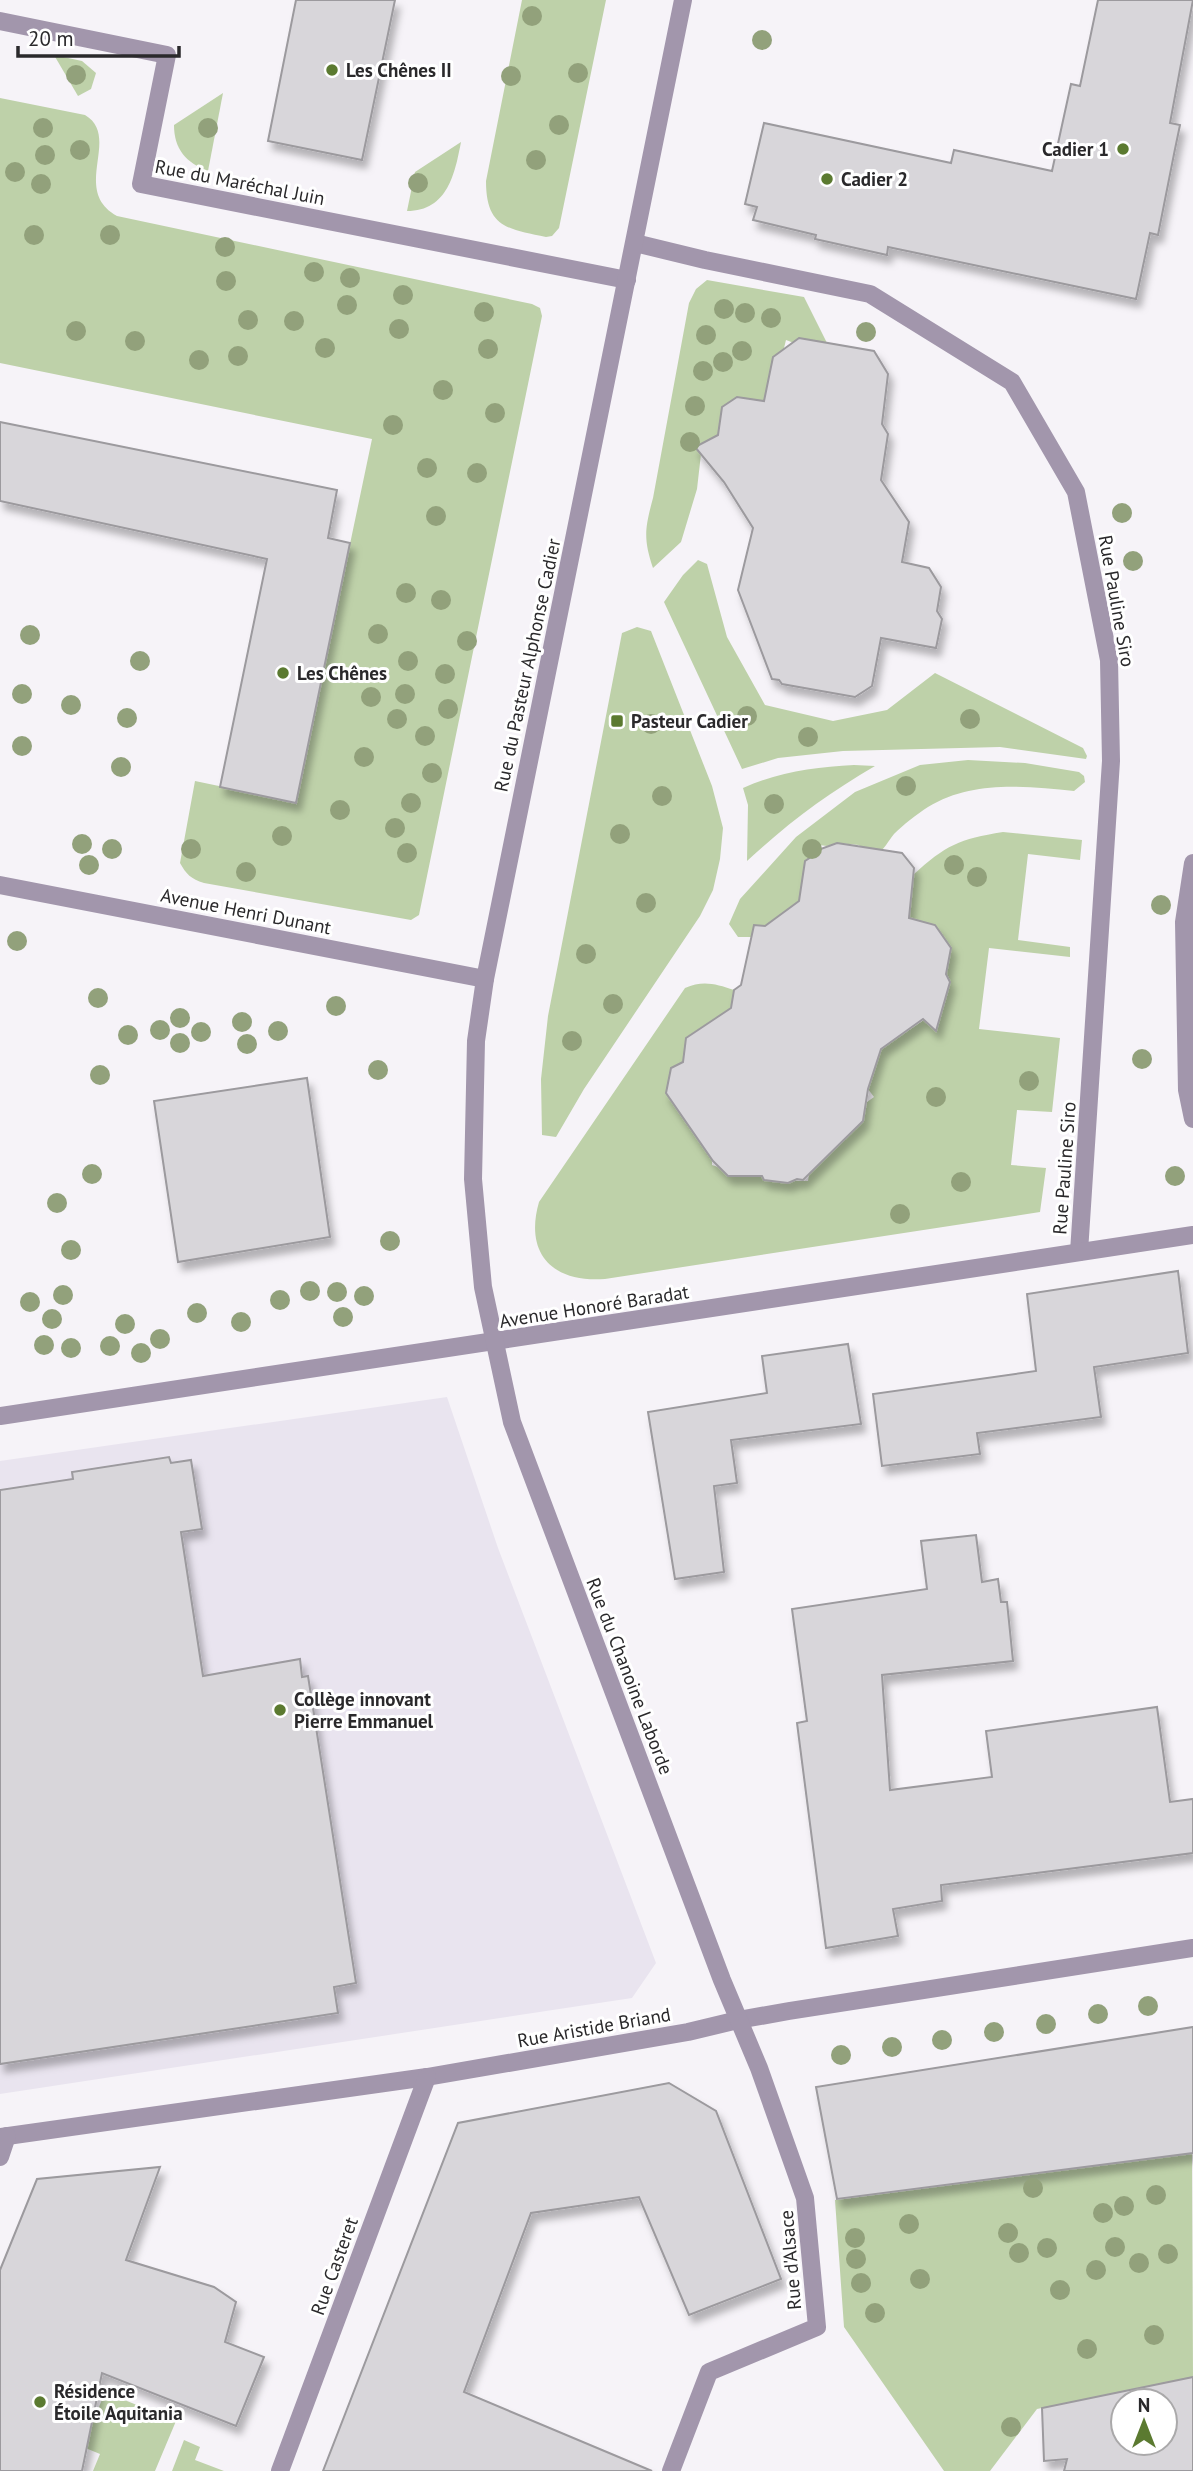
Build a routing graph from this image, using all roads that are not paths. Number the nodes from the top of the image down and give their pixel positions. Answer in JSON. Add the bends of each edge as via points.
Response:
{"nodes":[{"id":1,"x":683,"y":0,"type":"edge"},
{"id":2,"x":0,"y":21,"type":"edge"},
{"id":3,"x":635,"y":243,"type":"junction"},
{"id":4,"x":627,"y":280,"type":"junction"},
{"id":5,"x":1193,"y":863,"type":"edge"},
{"id":6,"x":0,"y":885,"type":"edge"},
{"id":7,"x":485,"y":979,"type":"junction"},
{"id":8,"x":1193,"y":1119,"type":"edge"},
{"id":9,"x":1193,"y":1235,"type":"edge"},
{"id":10,"x":1079,"y":1252,"type":"junction"},
{"id":11,"x":495,"y":1343,"type":"junction"},
{"id":12,"x":0,"y":1416,"type":"edge"},
{"id":13,"x":1193,"y":1948,"type":"edge"},
{"id":14,"x":738,"y":2020,"type":"junction"},
{"id":15,"x":427,"y":2077,"type":"junction"},
{"id":16,"x":3,"y":2137,"type":"edge"},
{"id":17,"x":0,"y":2157,"type":"edge"},
{"id":18,"x":280,"y":2471,"type":"edge"},
{"id":19,"x":671,"y":2471,"type":"edge"}],
"edges":[{"from":1,"to":3,"type":"street","name":"Rue du Pasteur Alphonse Cadier"},
{"from":2,"to":4,"type":"street","name":"Rue du Maréchal Juin","via":[[167,55],[141,184]]},
{"from":3,"to":4,"type":"street","name":"Rue du Pasteur Alphonse Cadier"},
{"from":3,"to":10,"type":"street","name":"Rue Pauline Siro","via":[[870,294],[1012,382],[1076,492],[1109,660],[1111,761]]},
{"from":4,"to":7,"type":"street","name":"Rue du Pasteur Alphonse Cadier"},
{"from":5,"to":8,"type":"street","via":[[1184,922],[1187,1090]]},
{"from":6,"to":7,"type":"street","name":"Avenue Henri Dunant"},
{"from":7,"to":11,"type":"street","name":"Rue du Pasteur Alphonse Cadier","via":[[476,1041],[473,1179],[483,1287]]},
{"from":9,"to":10,"type":"street","name":"Avenue Honoré Baradat"},
{"from":10,"to":11,"type":"street","name":"Avenue Honoré Baradat"},
{"from":11,"to":12,"type":"street","name":"Avenue Honoré Baradat"},
{"from":11,"to":14,"type":"street","name":"Rue du Chanoine Laborde","via":[[512,1422]]},
{"from":13,"to":14,"type":"street","name":"Rue Aristide Briand"},
{"from":14,"to":15,"type":"street","name":"Rue Aristide Briand"},
{"from":14,"to":19,"type":"street","name":"Rue d'Alsace","via":[[805,2199],[817,2328],[709,2372]]},
{"from":15,"to":16,"type":"street","name":"Rue Aristide Briand"},
{"from":15,"to":18,"type":"street","name":"Rue Casteret"},
{"from":16,"to":17,"type":"street"}]}
